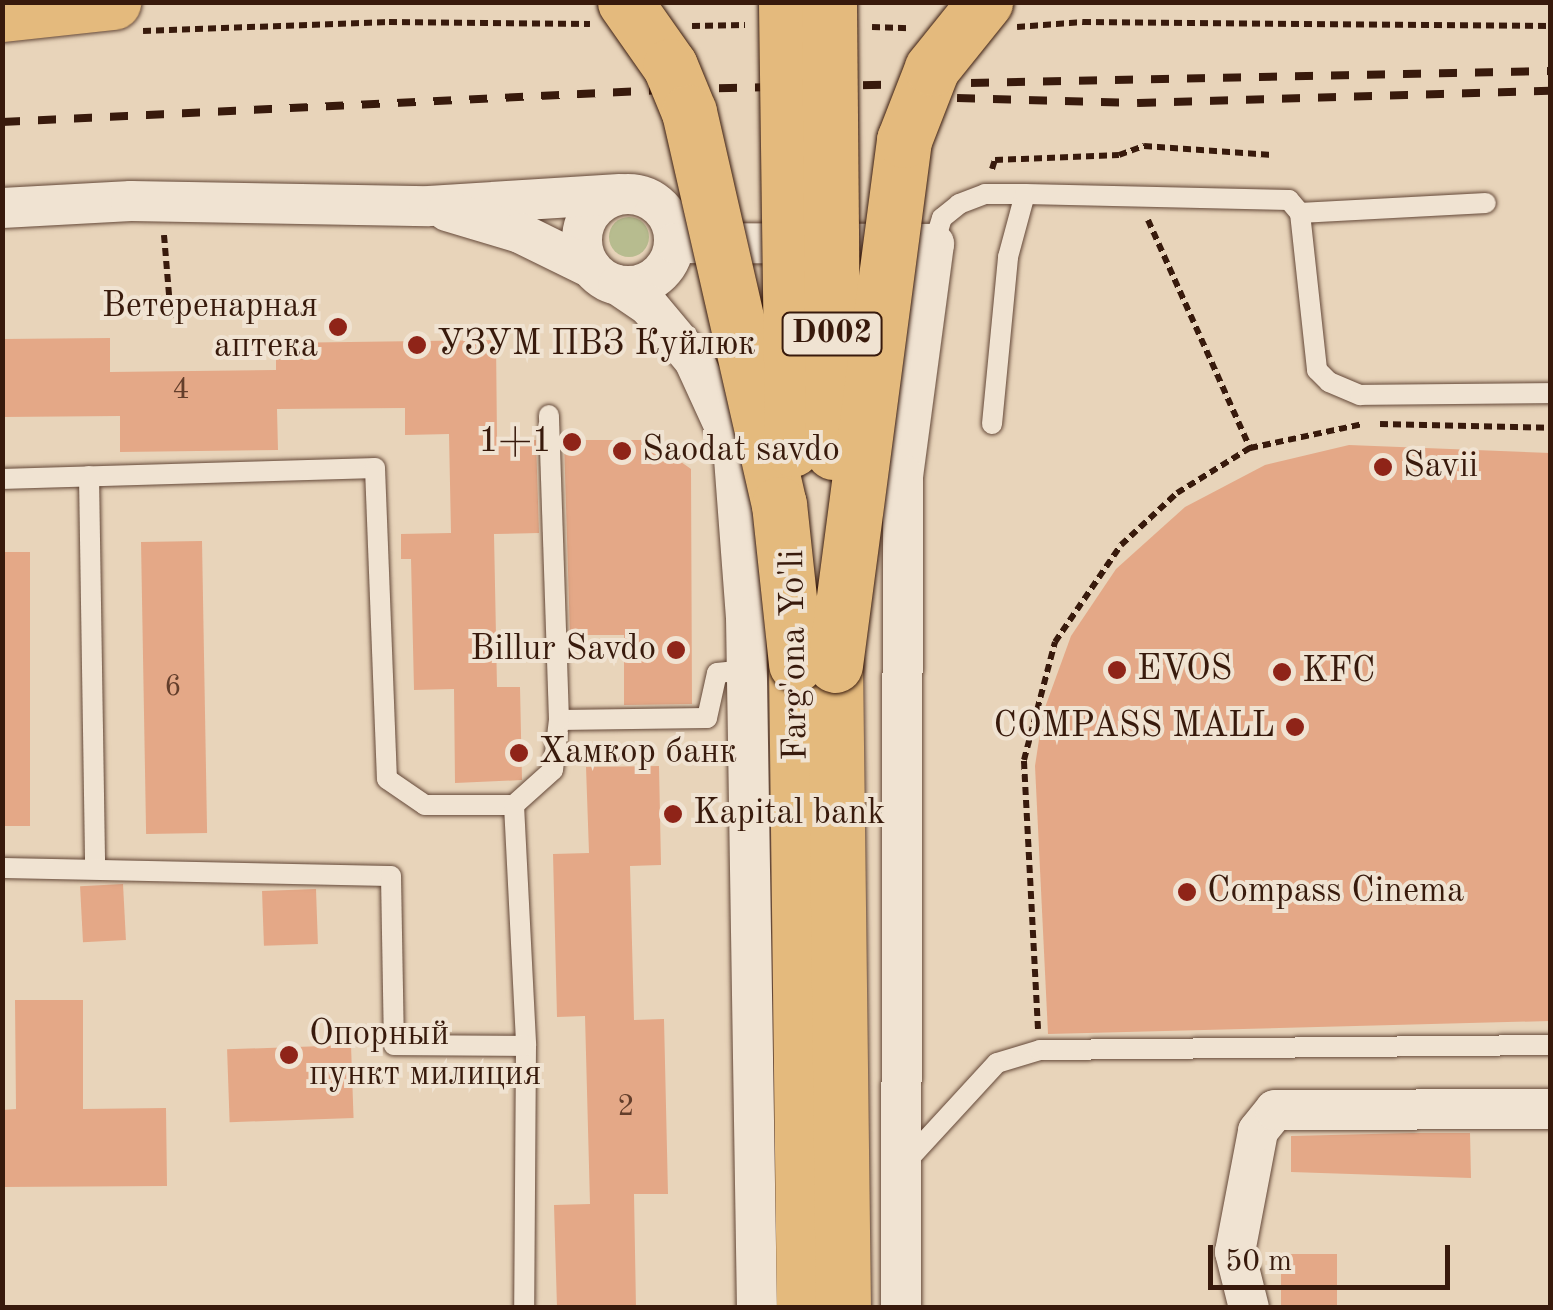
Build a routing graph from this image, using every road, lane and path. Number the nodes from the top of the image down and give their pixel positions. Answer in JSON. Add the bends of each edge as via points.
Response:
{"nodes":[{"id":1,"x":786,"y":2,"type":"edge"},
{"id":2,"x":828,"y":2,"type":"edge"},
{"id":3,"x":2,"y":14,"type":"edge"},
{"id":4,"x":609,"y":14,"type":"edge"},
{"id":5,"x":996,"y":15,"type":"edge"},
{"id":6,"x":117,"y":17,"type":"edge"},
{"id":7,"x":1550,"y":26,"type":"edge"},
{"id":8,"x":1119,"y":154,"type":"junction"},
{"id":9,"x":1273,"y":155,"type":"dead end"},
{"id":10,"x":620,"y":194,"type":"junction"},
{"id":11,"x":985,"y":194,"type":"junction"},
{"id":12,"x":1025,"y":194,"type":"junction"},
{"id":13,"x":1138,"y":197,"type":"junction"},
{"id":14,"x":1486,"y":203,"type":"dead end"},
{"id":15,"x":429,"y":206,"type":"junction"},
{"id":16,"x":2,"y":208,"type":"edge"},
{"id":17,"x":1300,"y":213,"type":"junction"},
{"id":18,"x":166,"y":235,"type":"dead end"},
{"id":19,"x":675,"y":243,"type":"junction"},
{"id":20,"x":934,"y":244,"type":"junction"},
{"id":21,"x":604,"y":276,"type":"junction"},
{"id":22,"x":171,"y":318,"type":"dead end"},
{"id":23,"x":1550,"y":392,"type":"edge"},
{"id":24,"x":549,"y":416,"type":"dead end"},
{"id":25,"x":992,"y":424,"type":"dead end"},
{"id":26,"x":1550,"y":428,"type":"edge"},
{"id":27,"x":1250,"y":448,"type":"junction"},
{"id":28,"x":903,"y":475,"type":"junction"},
{"id":29,"x":89,"y":476,"type":"junction"},
{"id":30,"x":2,"y":479,"type":"edge"},
{"id":31,"x":737,"y":484,"type":"junction"},
{"id":32,"x":793,"y":666,"type":"junction"},
{"id":33,"x":559,"y":720,"type":"junction"},
{"id":34,"x":514,"y":805,"type":"junction"},
{"id":35,"x":2,"y":868,"type":"edge"},
{"id":36,"x":95,"y":869,"type":"junction"},
{"id":37,"x":1550,"y":1045,"type":"edge"},
{"id":38,"x":526,"y":1046,"type":"junction"},
{"id":39,"x":1040,"y":1050,"type":"junction"},
{"id":40,"x":1550,"y":1109,"type":"edge"},
{"id":41,"x":897,"y":1172,"type":"junction"},
{"id":42,"x":524,"y":1308,"type":"edge"},
{"id":43,"x":756,"y":1308,"type":"edge"},
{"id":44,"x":804,"y":1308,"type":"edge"},
{"id":45,"x":843,"y":1308,"type":"edge"},
{"id":46,"x":901,"y":1308,"type":"edge"},
{"id":47,"x":1249,"y":1308,"type":"edge"}],
"edges":[{"from":1,"to":32,"type":"main road","name":"Farg'ona Yo'li","number":"D002","bridge":true},
{"from":2,"to":32,"type":"main road","name":"Farg'ona Yo'li","number":"D002","bridge":true},
{"from":3,"to":6,"type":"main road"},
{"from":4,"to":6,"type":"path","via":[[389,22]]},
{"from":4,"to":32,"type":"main road","bridge":true,"via":[[670,66],[689,112],[779,504]]},
{"from":5,"to":7,"type":"path","via":[[1082,22]]},
{"from":5,"to":32,"type":"main road","bridge":true,"via":[[932,68],[904,140]]},
{"from":8,"to":9,"type":"path","via":[[1144,146]]},
{"from":8,"to":11,"type":"path","via":[[995,160]]},
{"from":8,"to":13,"type":"path"},
{"from":10,"to":15,"type":"street"},
{"from":10,"to":19,"type":"street","via":[[659,205]]},
{"from":10,"to":21,"type":"street","via":[[593,210],[582,238]]},
{"from":11,"to":12,"type":"lane"},
{"from":11,"to":20,"type":"lane","via":[[942,218]]},
{"from":12,"to":13,"type":"lane"},
{"from":12,"to":25,"type":"lane","via":[[1008,257]]},
{"from":13,"to":17,"type":"lane","via":[[1289,200]]},
{"from":13,"to":27,"type":"path"},
{"from":14,"to":17,"type":"lane"},
{"from":15,"to":16,"type":"street","via":[[132,201]]},
{"from":15,"to":21,"type":"street","via":[[520,233]]},
{"from":17,"to":23,"type":"lane","via":[[1317,370],[1329,382],[1360,395]]},
{"from":18,"to":22,"type":"path"},
{"from":19,"to":20,"type":"street"},
{"from":19,"to":21,"type":"street","via":[[662,272],[649,282]]},
{"from":20,"to":28,"type":"street"},
{"from":21,"to":31,"type":"street","via":[[648,305],[694,360],[720,406]]},
{"from":24,"to":33,"type":"lane"},
{"from":26,"to":27,"type":"path","via":[[1359,424]]},
{"from":27,"to":39,"type":"path","via":[[1177,493],[1122,545],[1055,642],[1024,760]]},
{"from":28,"to":31,"type":"street","via":[[873,436],[842,418],[818,414],[776,431]]},
{"from":28,"to":41,"type":"street"},
{"from":29,"to":30,"type":"lane"},
{"from":29,"to":34,"type":"lane","via":[[374,468],[386,779],[425,805]]},
{"from":29,"to":36,"type":"lane"},
{"from":31,"to":32,"type":"street"},
{"from":32,"to":33,"type":"lane","via":[[717,673],[707,718]]},
{"from":32,"to":43,"type":"street"},
{"from":32,"to":44,"type":"main road","name":"Farg'ona Yo'li"},
{"from":32,"to":45,"type":"main road","name":"Farg'ona Yo'li"},
{"from":33,"to":34,"type":"lane","via":[[554,770]]},
{"from":34,"to":38,"type":"lane"},
{"from":35,"to":36,"type":"lane"},
{"from":36,"to":38,"type":"lane","via":[[391,876],[394,1045]]},
{"from":37,"to":39,"type":"lane"},
{"from":38,"to":42,"type":"lane"},
{"from":39,"to":41,"type":"lane","via":[[997,1063]]},
{"from":40,"to":47,"type":"street","via":[[1275,1110],[1258,1131],[1235,1252]]},
{"from":41,"to":46,"type":"street"}]}
